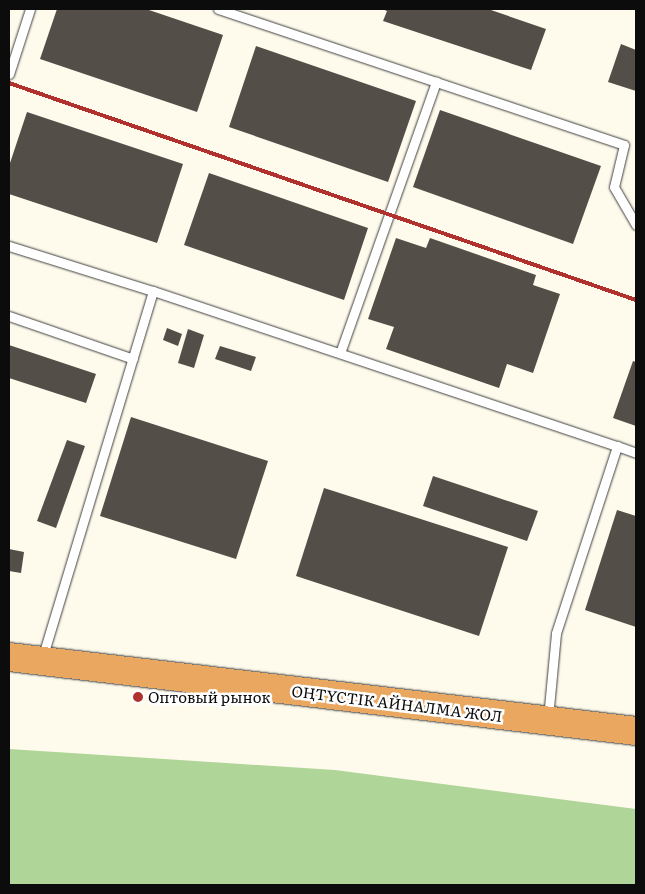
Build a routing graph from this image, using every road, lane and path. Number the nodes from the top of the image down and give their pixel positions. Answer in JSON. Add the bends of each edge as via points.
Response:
{"nodes":[{"id":1,"x":30,"y":9,"type":"edge"},
{"id":2,"x":218,"y":9,"type":"edge"},
{"id":3,"x":9,"y":74,"type":"edge"},
{"id":4,"x":436,"y":82,"type":"junction"},
{"id":5,"x":636,"y":225,"type":"edge"},
{"id":6,"x":9,"y":246,"type":"edge"},
{"id":7,"x":153,"y":291,"type":"junction"},
{"id":8,"x":9,"y":316,"type":"edge"},
{"id":9,"x":340,"y":354,"type":"junction"},
{"id":10,"x":133,"y":359,"type":"junction"},
{"id":11,"x":617,"y":446,"type":"junction"},
{"id":12,"x":636,"y":453,"type":"edge"},
{"id":13,"x":9,"y":657,"type":"edge"},
{"id":14,"x":42,"y":661,"type":"junction"},
{"id":15,"x":547,"y":721,"type":"junction"},
{"id":16,"x":636,"y":732,"type":"edge"}],
"edges":[{"from":1,"to":3,"type":"lane"},
{"from":2,"to":4,"type":"lane"},
{"from":4,"to":5,"type":"lane","via":[[624,145],[614,187]]},
{"from":4,"to":9,"type":"lane"},
{"from":6,"to":7,"type":"lane"},
{"from":7,"to":9,"type":"lane"},
{"from":7,"to":10,"type":"lane"},
{"from":8,"to":10,"type":"lane"},
{"from":9,"to":11,"type":"lane"},
{"from":10,"to":14,"type":"lane"},
{"from":11,"to":12,"type":"lane"},
{"from":11,"to":15,"type":"lane","via":[[556,633]]},
{"from":13,"to":14,"type":"highway","name":"ОҢТҮСТІК АЙНАЛМА ЖОЛ"},
{"from":14,"to":15,"type":"highway","name":"ОҢТҮСТІК АЙНАЛМА ЖОЛ"},
{"from":15,"to":16,"type":"highway","name":"ОҢТҮСТІК АЙНАЛМА ЖОЛ"}]}
